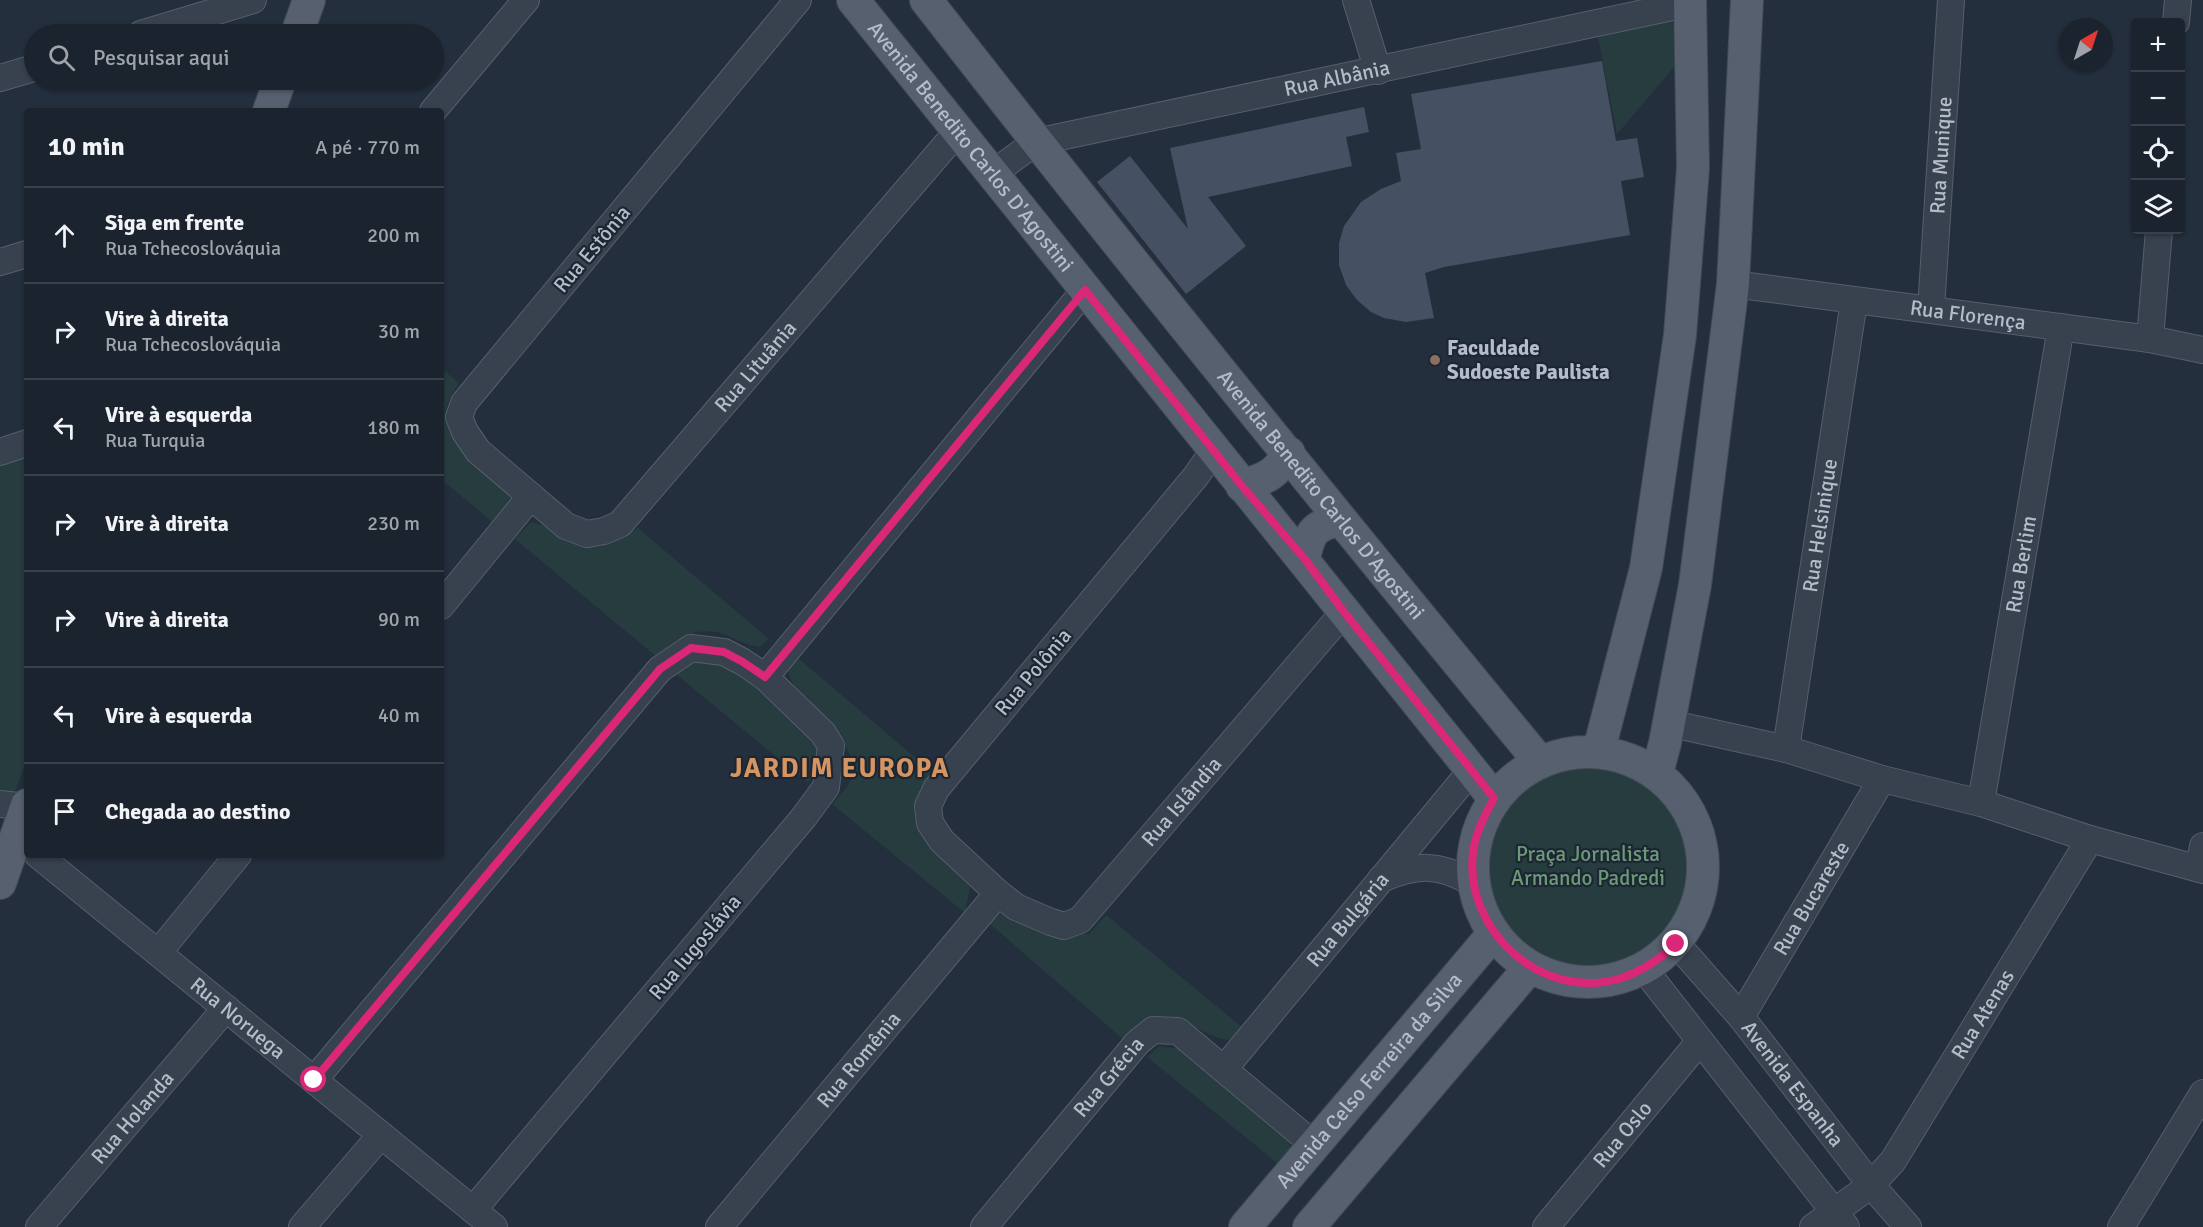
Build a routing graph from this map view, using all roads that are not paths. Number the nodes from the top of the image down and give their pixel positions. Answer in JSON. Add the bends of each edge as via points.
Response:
{"nodes":[{"id":1,"x":253,"y":0,"type":"edge"},
{"id":2,"x":309,"y":0,"type":"edge"},
{"id":3,"x":526,"y":0,"type":"edge"},
{"id":4,"x":798,"y":0,"type":"edge"},
{"id":5,"x":853,"y":0,"type":"edge"},
{"id":6,"x":926,"y":0,"type":"edge"},
{"id":7,"x":1356,"y":0,"type":"edge"},
{"id":8,"x":1747,"y":0,"type":"edge"},
{"id":9,"x":1951,"y":0,"type":"edge"},
{"id":10,"x":2178,"y":0,"type":"edge"},
{"id":11,"x":1690,"y":1,"type":"edge"},
{"id":12,"x":2176,"y":18,"type":"edge"},
{"id":13,"x":174,"y":24,"type":"edge"},
{"id":14,"x":301,"y":24,"type":"edge"},
{"id":15,"x":24,"y":71,"type":"edge"},
{"id":16,"x":1378,"y":71,"type":"junction"},
{"id":17,"x":0,"y":78,"type":"edge"},
{"id":18,"x":276,"y":90,"type":"edge"},
{"id":19,"x":270,"y":108,"type":"edge"},
{"id":20,"x":436,"y":108,"type":"edge"},
{"id":21,"x":958,"y":131,"type":"junction"},
{"id":22,"x":1036,"y":142,"type":"junction"},
{"id":23,"x":992,"y":174,"type":"junction"},
{"id":24,"x":2159,"y":234,"type":"edge"},
{"id":25,"x":24,"y":255,"type":"edge"},
{"id":26,"x":0,"y":262,"type":"edge"},
{"id":27,"x":1734,"y":284,"type":"junction"},
{"id":28,"x":1085,"y":290,"type":"junction"},
{"id":29,"x":1854,"y":301,"type":"junction"},
{"id":30,"x":1931,"y":309,"type":"junction"},
{"id":31,"x":2061,"y":327,"type":"junction"},
{"id":32,"x":1680,"y":335,"type":"junction"},
{"id":33,"x":2150,"y":339,"type":"junction"},
{"id":34,"x":1724,"y":350,"type":"junction"},
{"id":35,"x":2203,"y":350,"type":"edge"},
{"id":36,"x":24,"y":444,"type":"edge"},
{"id":37,"x":1214,"y":450,"type":"junction"},
{"id":38,"x":0,"y":452,"type":"edge"},
{"id":39,"x":1289,"y":453,"type":"junction"},
{"id":40,"x":1242,"y":486,"type":"junction"},
{"id":41,"x":531,"y":496,"type":"junction"},
{"id":42,"x":1340,"y":520,"type":"junction"},
{"id":43,"x":1304,"y":558,"type":"junction"},
{"id":44,"x":444,"y":602,"type":"edge"},
{"id":45,"x":1344,"y":612,"type":"junction"},
{"id":46,"x":765,"y":677,"type":"junction"},
{"id":47,"x":1668,"y":723,"type":"junction"},
{"id":48,"x":1786,"y":749,"type":"junction"},
{"id":49,"x":1599,"y":750,"type":"junction"},
{"id":50,"x":1539,"y":761,"type":"junction"},
{"id":51,"x":1471,"y":771,"type":"junction"},
{"id":52,"x":1657,"y":773,"type":"junction"},
{"id":53,"x":1882,"y":779,"type":"junction"},
{"id":54,"x":1494,"y":798,"type":"junction"},
{"id":55,"x":1982,"y":803,"type":"junction"},
{"id":56,"x":23,"y":823,"type":"edge"},
{"id":57,"x":2090,"y":839,"type":"junction"},
{"id":58,"x":59,"y":858,"type":"edge"},
{"id":59,"x":236,"y":858,"type":"edge"},
{"id":60,"x":2202,"y":862,"type":"edge"},
{"id":61,"x":1381,"y":879,"type":"junction"},
{"id":62,"x":0,"y":883,"type":"edge"},
{"id":63,"x":1473,"y":883,"type":"junction"},
{"id":64,"x":998,"y":893,"type":"junction"},
{"id":65,"x":1494,"y":933,"type":"junction"},
{"id":66,"x":1676,"y":944,"type":"junction"},
{"id":67,"x":158,"y":953,"type":"junction"},
{"id":68,"x":1530,"y":967,"type":"junction"},
{"id":69,"x":1644,"y":969,"type":"junction"},
{"id":70,"x":226,"y":1008,"type":"junction"},
{"id":71,"x":1741,"y":1017,"type":"junction"},
{"id":72,"x":1699,"y":1042,"type":"junction"},
{"id":73,"x":1224,"y":1069,"type":"junction"},
{"id":74,"x":314,"y":1080,"type":"junction"},
{"id":75,"x":2203,"y":1093,"type":"edge"},
{"id":76,"x":381,"y":1135,"type":"junction"},
{"id":77,"x":1314,"y":1144,"type":"junction"},
{"id":78,"x":1871,"y":1185,"type":"junction"},
{"id":79,"x":473,"y":1210,"type":"junction"},
{"id":80,"x":1840,"y":1220,"type":"edge"},
{"id":81,"x":39,"y":1227,"type":"edge"},
{"id":82,"x":302,"y":1227,"type":"edge"},
{"id":83,"x":494,"y":1227,"type":"edge"},
{"id":84,"x":719,"y":1227,"type":"edge"},
{"id":85,"x":984,"y":1227,"type":"edge"},
{"id":86,"x":1245,"y":1227,"type":"edge"},
{"id":87,"x":1310,"y":1227,"type":"edge"},
{"id":88,"x":1546,"y":1227,"type":"edge"},
{"id":89,"x":1813,"y":1227,"type":"edge"},
{"id":90,"x":1908,"y":1227,"type":"edge"},
{"id":91,"x":2121,"y":1227,"type":"edge"}],
"edges":[{"from":1,"to":13,"type":"street"},
{"from":2,"to":14,"type":"main road"},
{"from":3,"to":20,"type":"street"},
{"from":4,"to":41,"type":"street","name":"Rua Estônia","via":[[464,403],[459,417],[478,451]]},
{"from":5,"to":21,"type":"main road","name":"Avenida Benedito Carlos D'Agostini"},
{"from":6,"to":22,"type":"main road","name":"Avenida Benedito Carlos D'Agostini"},
{"from":7,"to":16,"type":"street"},
{"from":8,"to":27,"type":"main road"},
{"from":9,"to":30,"type":"street","name":"Rua Munique"},
{"from":10,"to":12,"type":"street"},
{"from":11,"to":16,"type":"street","name":"Rua Albânia"},
{"from":11,"to":32,"type":"main road","via":[[1693,168]]},
{"from":15,"to":17,"type":"street"},
{"from":16,"to":22,"type":"street","name":"Rua Albânia"},
{"from":18,"to":19,"type":"main road"},
{"from":21,"to":23,"type":"main road","name":"Avenida Benedito Carlos D'Agostini"},
{"from":21,"to":41,"type":"street","name":"Rua Lituânia","via":[[620,524],[587,534],[566,526]]},
{"from":22,"to":23,"type":"street","name":"Rua Albânia"},
{"from":22,"to":39,"type":"main road","name":"Avenida Benedito Carlos D'Agostini"},
{"from":23,"to":28,"type":"main road","name":"Avenida Benedito Carlos D'Agostini"},
{"from":24,"to":33,"type":"street"},
{"from":25,"to":26,"type":"street"},
{"from":27,"to":29,"type":"street","name":"Rua Florença"},
{"from":27,"to":34,"type":"main road"},
{"from":28,"to":37,"type":"main road","name":"Avenida Benedito Carlos D'Agostini"},
{"from":28,"to":46,"type":"street"},
{"from":29,"to":30,"type":"street","name":"Rua Florença"},
{"from":29,"to":48,"type":"street","name":"Rua Helsinique"},
{"from":30,"to":31,"type":"street","name":"Rua Florença"},
{"from":31,"to":33,"type":"street","name":"Rua Florença"},
{"from":31,"to":55,"type":"street","name":"Rua Berlim"},
{"from":32,"to":34,"type":"main road","via":[[1702,332]]},
{"from":32,"to":49,"type":"main road","via":[[1646,568]]},
{"from":33,"to":35,"type":"street","name":"Rua Florença"},
{"from":34,"to":47,"type":"main road","via":[[1695,585]]},
{"from":36,"to":38,"type":"street"},
{"from":37,"to":40,"type":"main road","name":"Avenida Benedito Carlos D'Agostini"},
{"from":37,"to":64,"type":"street","name":"Rua Polônia","via":[[936,789],[928,806],[930,823],[942,841]]},
{"from":39,"to":40,"type":"main road","via":[[1278,470],[1266,479]]},
{"from":39,"to":42,"type":"main road","name":"Avenida Benedito Carlos D'Agostini"},
{"from":40,"to":43,"type":"main road","name":"Avenida Benedito Carlos D'Agostini"},
{"from":41,"to":44,"type":"street"},
{"from":42,"to":43,"type":"main road","via":[[1322,524],[1309,536]]},
{"from":42,"to":50,"type":"main road","name":"Avenida Benedito Carlos D'Agostini"},
{"from":43,"to":45,"type":"main road","name":"Avenida Benedito Carlos D'Agostini"},
{"from":45,"to":51,"type":"main road","name":"Avenida Benedito Carlos D'Agostini"},
{"from":45,"to":64,"type":"street","name":"Rua Islândia","via":[[1080,921],[1064,926],[1051,922],[1017,907]]},
{"from":46,"to":74,"type":"street","via":[[724,652],[691,648],[660,669]]},
{"from":46,"to":79,"type":"street","name":"Rua Iugoslávia","via":[[823,733],[831,746],[826,787]]},
{"from":47,"to":48,"type":"street"},
{"from":47,"to":52,"type":"main road"},
{"from":48,"to":53,"type":"street"},
{"from":49,"to":50,"type":"main road","via":[[1565,753]]},
{"from":49,"to":52,"type":"main road","via":[[1627,757]]},
{"from":50,"to":54,"type":"main road","via":[[1514,777]]},
{"from":51,"to":54,"type":"main road","name":"Avenida Benedito Carlos D'Agostini"},
{"from":51,"to":61,"type":"street","name":"Rua Bulgária"},
{"from":52,"to":66,"type":"main road","via":[[1683,801],[1700,836],[1702,854],[1704,873],[1696,911]]},
{"from":53,"to":55,"type":"street"},
{"from":53,"to":71,"type":"street","name":"Rua Bucareste"},
{"from":54,"to":63,"type":"main road","via":[[1480,824],[1473,853]]},
{"from":55,"to":57,"type":"street"},
{"from":56,"to":62,"type":"main road"},
{"from":57,"to":60,"type":"street"},
{"from":57,"to":78,"type":"street","name":"Rua Atenas","via":[[1893,1161]]},
{"from":58,"to":67,"type":"street","name":"Rua Noruega"},
{"from":59,"to":67,"type":"street"},
{"from":61,"to":63,"type":"street","via":[[1404,870],[1434,867]]},
{"from":61,"to":73,"type":"street","name":"Rua Bulgária"},
{"from":63,"to":65,"type":"main road","via":[[1480,909]]},
{"from":64,"to":84,"type":"street","name":"Rua Romênia"},
{"from":65,"to":68,"type":"main road"},
{"from":65,"to":77,"type":"main road","name":"Avenida Celso Ferreira da Silva"},
{"from":66,"to":69,"type":"main road"},
{"from":66,"to":71,"type":"street","name":"Avenida Espanha"},
{"from":67,"to":70,"type":"street","name":"Rua Noruega"},
{"from":68,"to":69,"type":"main road","via":[[1557,978],[1587,982],[1616,980]]},
{"from":68,"to":87,"type":"main road"},
{"from":69,"to":72,"type":"street"},
{"from":70,"to":74,"type":"street","name":"Rua Noruega"},
{"from":70,"to":81,"type":"street","name":"Rua Holanda"},
{"from":71,"to":78,"type":"street","name":"Avenida Espanha"},
{"from":72,"to":80,"type":"street"},
{"from":72,"to":88,"type":"street","name":"Rua Oslo"},
{"from":73,"to":77,"type":"street","name":"Rua Grécia"},
{"from":73,"to":85,"type":"street","name":"Rua Grécia","via":[[1178,1031],[1153,1030],[1137,1043]]},
{"from":74,"to":76,"type":"street","name":"Rua Noruega"},
{"from":75,"to":91,"type":"street"},
{"from":76,"to":79,"type":"street","name":"Rua Noruega"},
{"from":76,"to":82,"type":"street"},
{"from":77,"to":86,"type":"main road","name":"Avenida Celso Ferreira da Silva"},
{"from":78,"to":80,"type":"street","name":"Rua Atenas"},
{"from":78,"to":90,"type":"street","name":"Avenida Espanha"},
{"from":79,"to":83,"type":"street","name":"Rua Noruega"},
{"from":80,"to":89,"type":"street","name":"Rua Atenas"}]}
